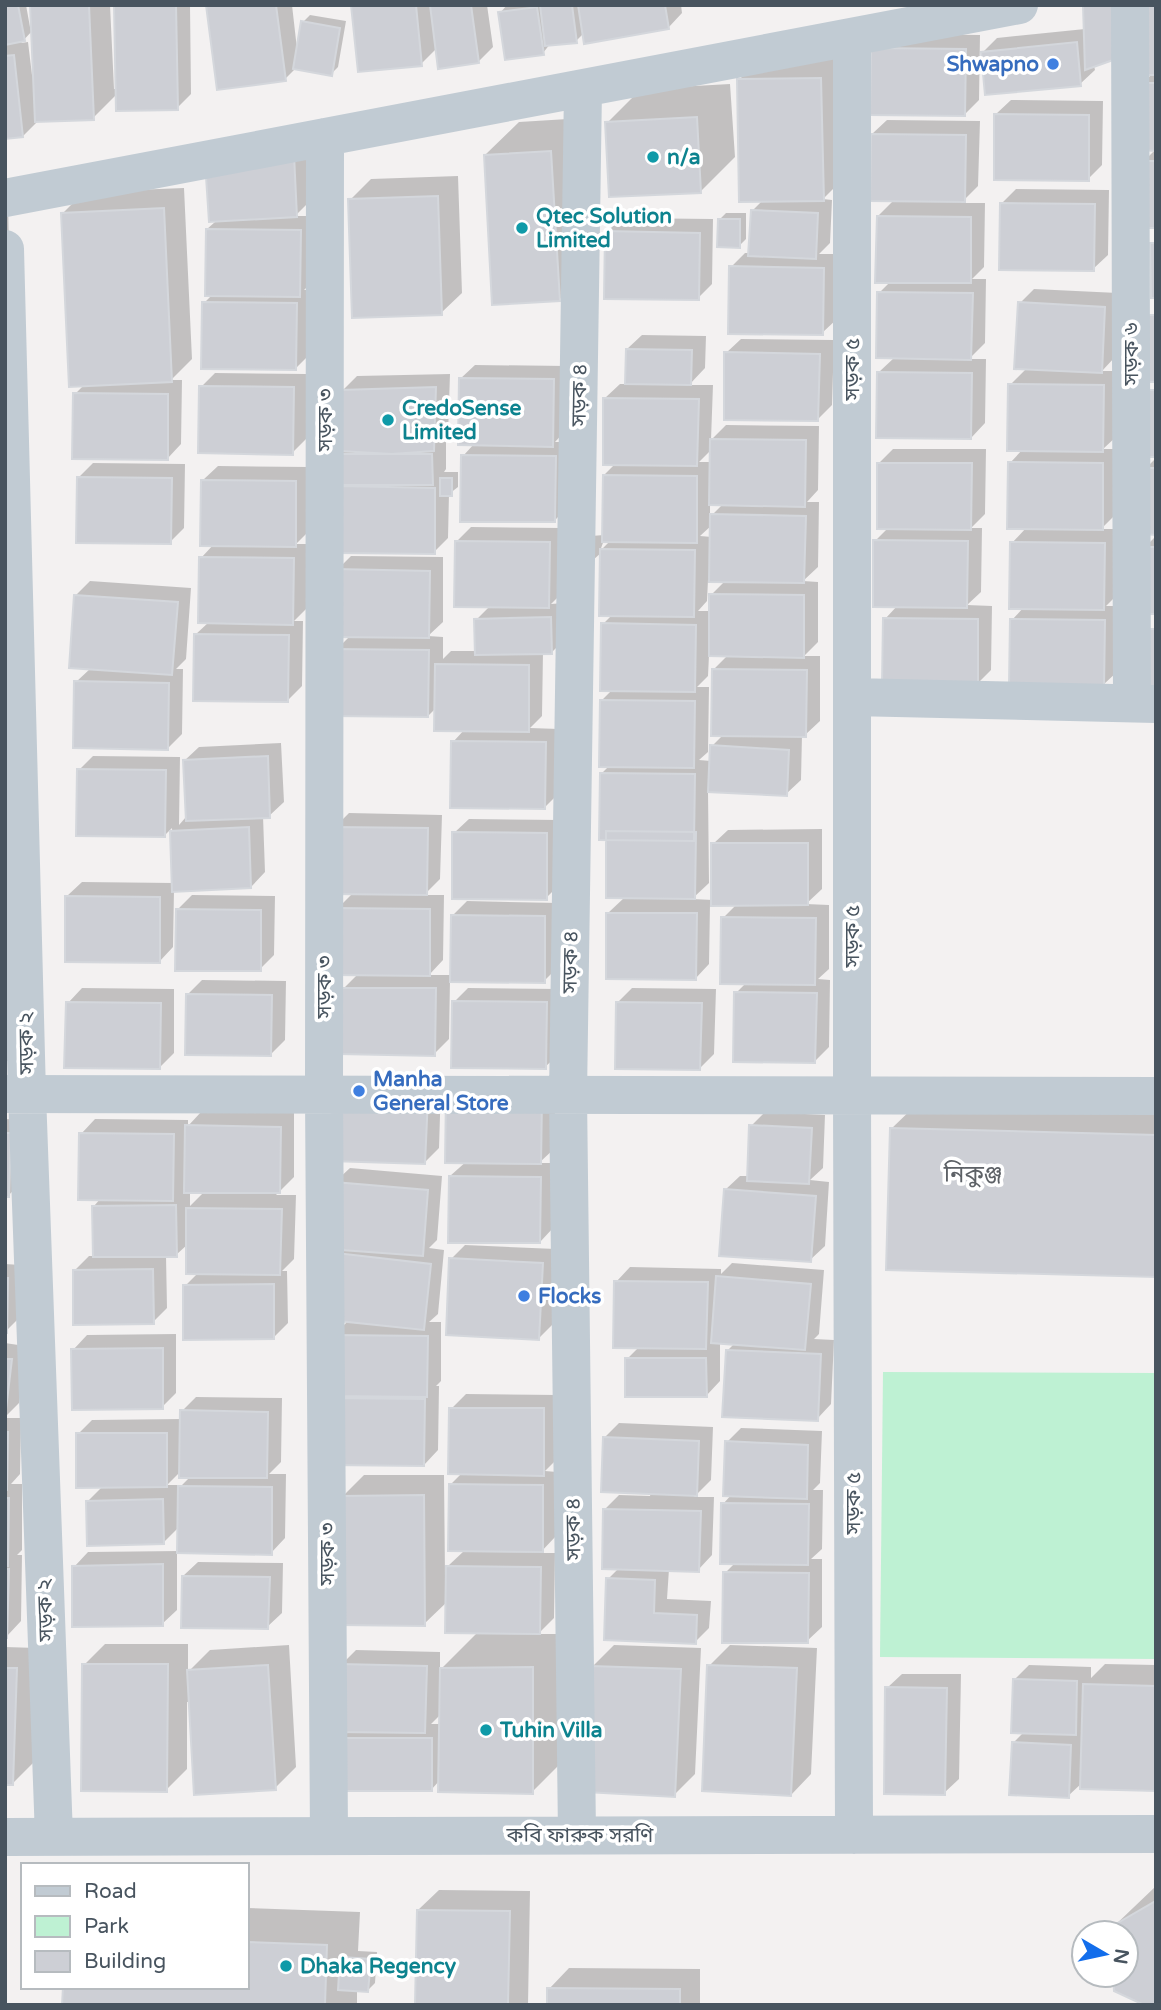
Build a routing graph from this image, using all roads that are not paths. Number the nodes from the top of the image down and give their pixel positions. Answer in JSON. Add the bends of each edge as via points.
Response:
{"nodes":[{"id":1,"x":1019,"y":5,"type":"edge"},
{"id":2,"x":1130,"y":5,"type":"edge"},
{"id":3,"x":863,"y":26,"type":"edge"},
{"id":4,"x":583,"y":89,"type":"junction"},
{"id":5,"x":325,"y":137,"type":"junction"},
{"id":6,"x":5,"y":198,"type":"edge"},
{"id":7,"x":5,"y":249,"type":"edge"},
{"id":8,"x":852,"y":697,"type":"junction"},
{"id":9,"x":1144,"y":704,"type":"edge"},
{"id":10,"x":16,"y":1094,"type":"edge"},
{"id":11,"x":324,"y":1095,"type":"junction"},
{"id":12,"x":568,"y":1095,"type":"junction"},
{"id":13,"x":852,"y":1096,"type":"junction"},
{"id":14,"x":1156,"y":1096,"type":"edge"},
{"id":15,"x":1156,"y":1834,"type":"edge"},
{"id":16,"x":577,"y":1835,"type":"junction"},
{"id":17,"x":855,"y":1835,"type":"junction"},
{"id":18,"x":329,"y":1836,"type":"junction"},
{"id":19,"x":5,"y":1837,"type":"edge"},
{"id":20,"x":54,"y":1837,"type":"junction"}],
"edges":[{"from":1,"to":3,"type":"street"},
{"from":2,"to":9,"type":"street","name":"সড়ক ৬"},
{"from":3,"to":4,"type":"street"},
{"from":3,"to":8,"type":"street","name":"সড়ক ৫"},
{"from":4,"to":5,"type":"street"},
{"from":4,"to":12,"type":"street","name":"সড়ক ৪"},
{"from":5,"to":6,"type":"street"},
{"from":5,"to":11,"type":"street","name":"সড়ক ৩"},
{"from":7,"to":10,"type":"street","name":"সড়ক ২"},
{"from":8,"to":9,"type":"street"},
{"from":8,"to":13,"type":"street","name":"সড়ক ৫"},
{"from":10,"to":11,"type":"street"},
{"from":10,"to":20,"type":"street","name":"সড়ক ২"},
{"from":11,"to":12,"type":"street"},
{"from":11,"to":18,"type":"street","name":"সড়ক ৩"},
{"from":12,"to":13,"type":"street"},
{"from":12,"to":16,"type":"street","name":"সড়ক ৪"},
{"from":13,"to":14,"type":"street"},
{"from":13,"to":17,"type":"street","name":"সড়ক ৫"},
{"from":15,"to":17,"type":"street","name":"কবি ফারুক সরণি"},
{"from":16,"to":17,"type":"street","name":"কবি ফারুক সরণি"},
{"from":16,"to":18,"type":"street","name":"কবি ফারুক সরণি"},
{"from":18,"to":20,"type":"street","name":"কবি ফারুক সরণি"},
{"from":19,"to":20,"type":"street","name":"কবি ফারুক সরণি"}]}
